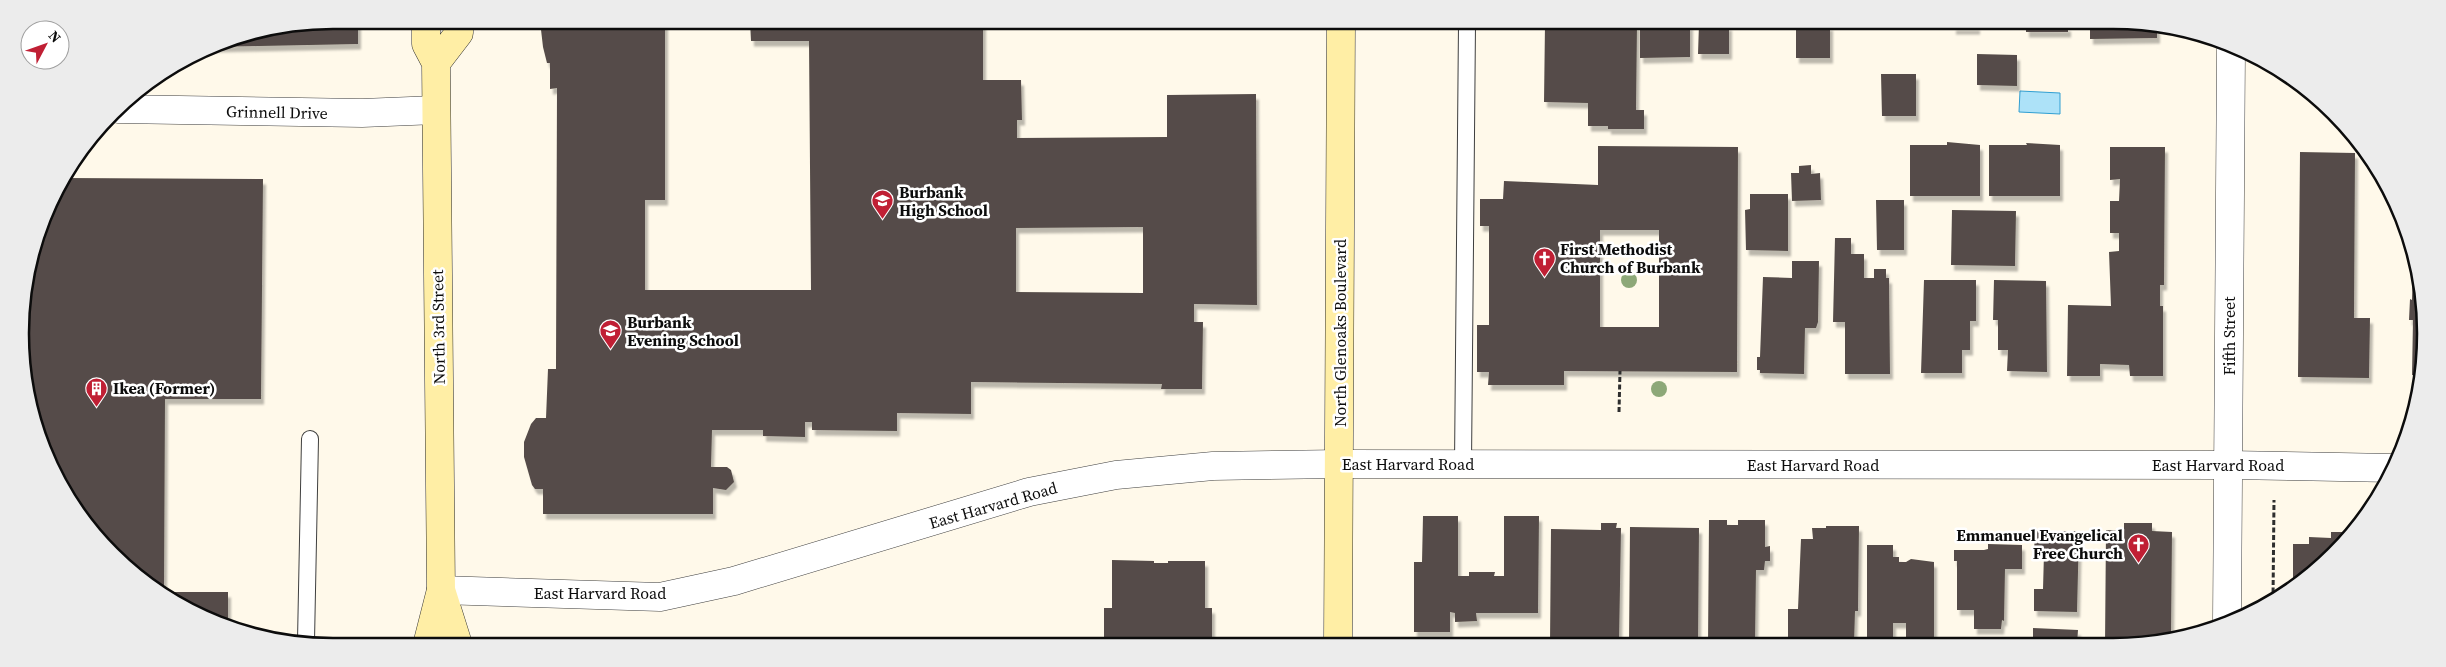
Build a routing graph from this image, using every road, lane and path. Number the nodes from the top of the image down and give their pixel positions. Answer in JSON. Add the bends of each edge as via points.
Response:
{"nodes":[{"id":1,"x":426,"y":29,"type":"edge"},
{"id":2,"x":460,"y":29,"type":"edge"},
{"id":3,"x":1341,"y":29,"type":"edge"},
{"id":4,"x":1467,"y":29,"type":"edge"},
{"id":5,"x":2230,"y":52,"type":"edge"},
{"id":6,"x":436,"y":63,"type":"junction"},
{"id":7,"x":127,"y":109,"type":"edge"},
{"id":8,"x":436,"y":110,"type":"junction"},
{"id":9,"x":1620,"y":371,"type":"dead end"},
{"id":10,"x":1618,"y":412,"type":"dead end"},
{"id":11,"x":310,"y":439,"type":"dead end"},
{"id":12,"x":1340,"y":464,"type":"junction"},
{"id":13,"x":1463,"y":464,"type":"junction"},
{"id":14,"x":2229,"y":465,"type":"junction"},
{"id":15,"x":2386,"y":468,"type":"edge"},
{"id":16,"x":2274,"y":500,"type":"dead end"},
{"id":17,"x":441,"y":590,"type":"junction"},
{"id":18,"x":2273,"y":592,"type":"edge"},
{"id":19,"x":2227,"y":616,"type":"edge"},
{"id":20,"x":306,"y":637,"type":"edge"},
{"id":21,"x":429,"y":638,"type":"edge"},
{"id":22,"x":456,"y":638,"type":"edge"},
{"id":23,"x":1338,"y":638,"type":"edge"}],
"edges":[{"from":1,"to":6,"type":"main road","name":"North 3rd Street","via":[[426,44]]},
{"from":2,"to":6,"type":"main road","via":[[460,33]]},
{"from":3,"to":12,"type":"main road","name":"North Glenoaks Boulevard"},
{"from":4,"to":13,"type":"lane"},
{"from":5,"to":14,"type":"street","name":"Fifth Street"},
{"from":6,"to":8,"type":"main road","name":"North 3rd Street"},
{"from":7,"to":8,"type":"street","name":"Grinnell Drive","via":[[362,113]]},
{"from":8,"to":17,"type":"main road","name":"North 3rd Street"},
{"from":9,"to":10,"type":"path"},
{"from":11,"to":20,"type":"lane"},
{"from":12,"to":13,"type":"street","name":"East Harvard Road"},
{"from":12,"to":17,"type":"street","name":"East Harvard Road","via":[[1213,466],[1116,474],[1029,492],[734,580],[660,597]]},
{"from":12,"to":23,"type":"main road","name":"North Glenoaks Boulevard"},
{"from":13,"to":14,"type":"street","name":"East Harvard Road"},
{"from":14,"to":15,"type":"street","name":"East Harvard Road"},
{"from":14,"to":19,"type":"street","name":"Fifth Street"},
{"from":16,"to":18,"type":"path"},
{"from":17,"to":21,"type":"main road","name":"North 3rd Street"},
{"from":17,"to":22,"type":"main road","name":"North 3rd Street"}]}
